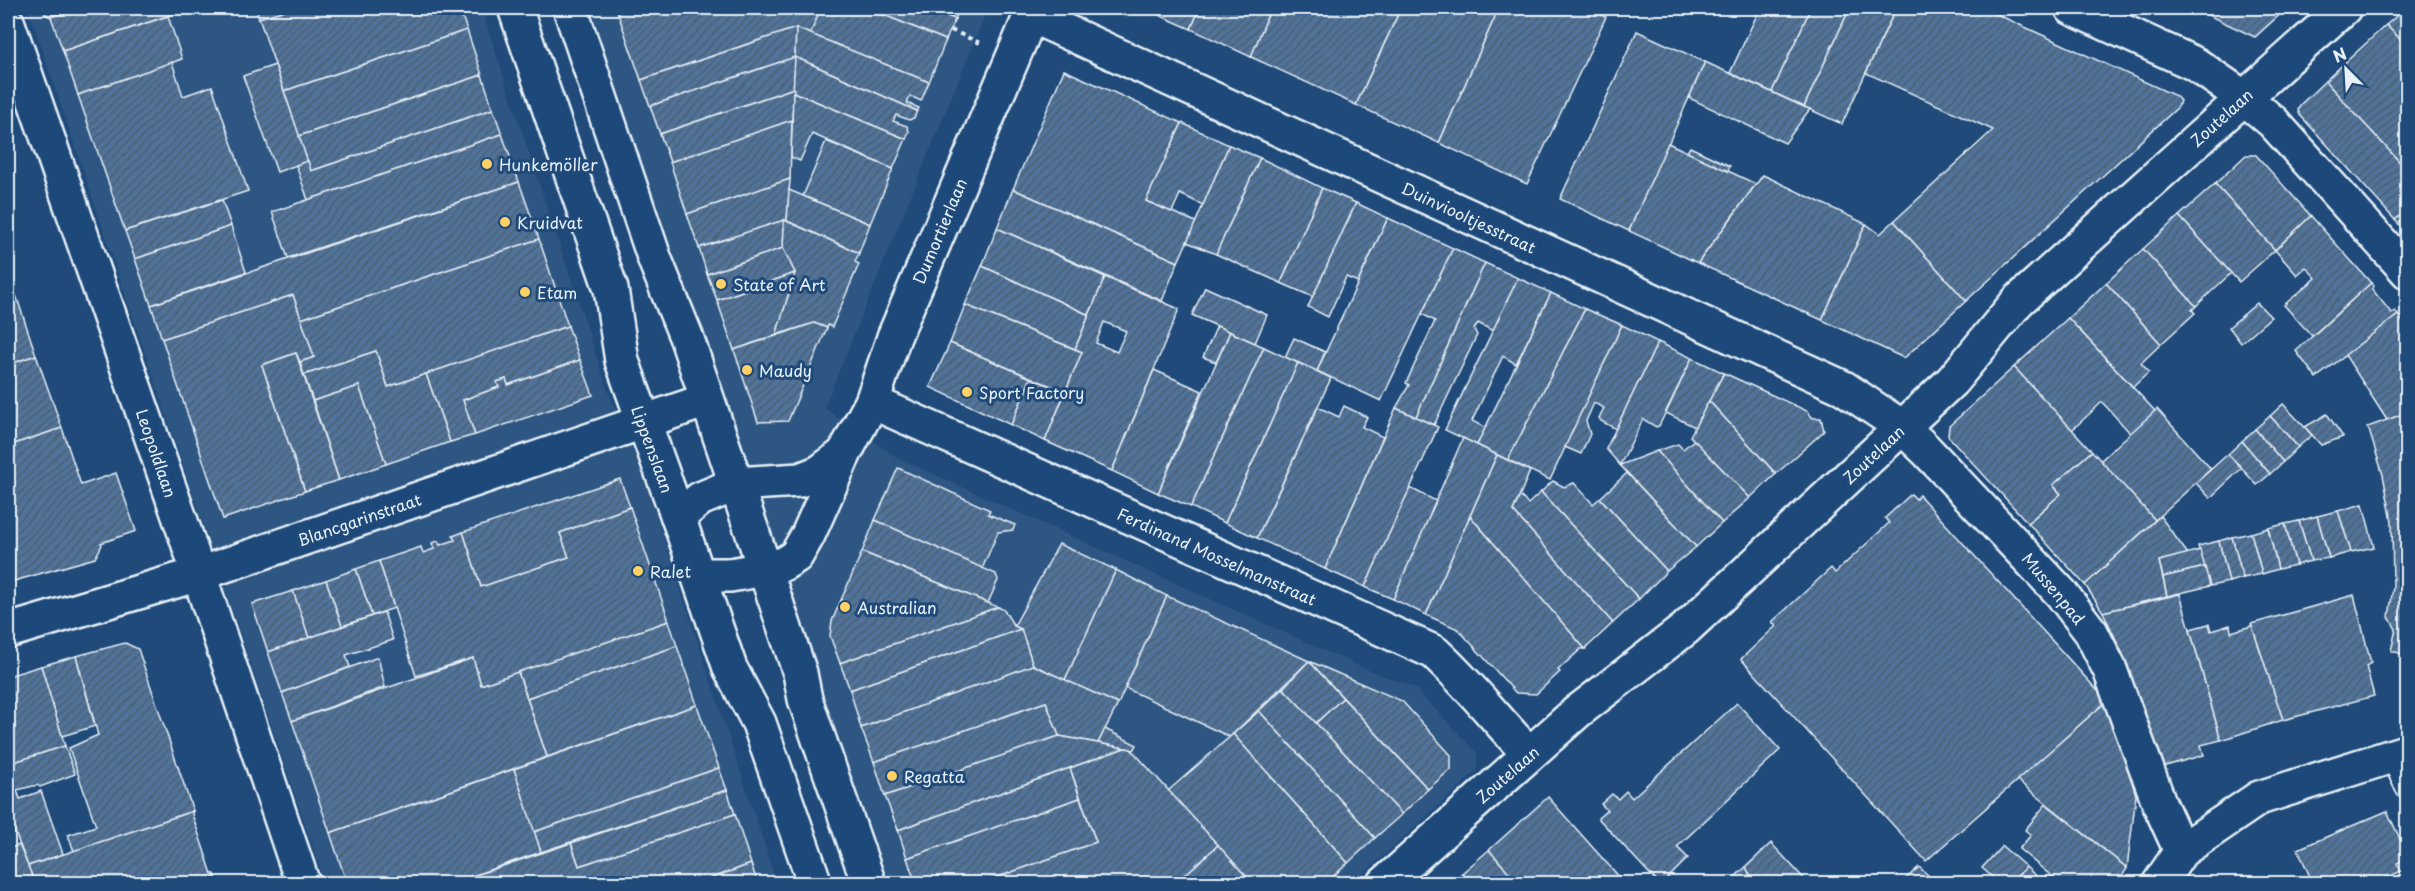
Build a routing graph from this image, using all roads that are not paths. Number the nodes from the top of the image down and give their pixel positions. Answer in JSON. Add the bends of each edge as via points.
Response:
{"nodes":[{"id":1,"x":515,"y":8,"type":"edge"},
{"id":2,"x":570,"y":8,"type":"edge"},
{"id":3,"x":2072,"y":8,"type":"edge"},
{"id":4,"x":2344,"y":8,"type":"edge"},
{"id":5,"x":1033,"y":12,"type":"edge"},
{"id":6,"x":8,"y":24,"type":"edge"},
{"id":7,"x":2243,"y":98,"type":"junction"},
{"id":8,"x":2408,"y":272,"type":"edge"},
{"id":9,"x":707,"y":400,"type":"junction"},
{"id":10,"x":872,"y":402,"type":"junction"},
{"id":11,"x":643,"y":421,"type":"junction"},
{"id":12,"x":1902,"y":427,"type":"junction"},
{"id":13,"x":844,"y":454,"type":"junction"},
{"id":14,"x":736,"y":484,"type":"junction"},
{"id":15,"x":678,"y":517,"type":"junction"},
{"id":16,"x":765,"y":570,"type":"junction"},
{"id":17,"x":199,"y":574,"type":"junction"},
{"id":18,"x":698,"y":575,"type":"junction"},
{"id":19,"x":8,"y":631,"type":"edge"},
{"id":20,"x":1529,"y":754,"type":"junction"},
{"id":21,"x":2400,"y":754,"type":"edge"},
{"id":22,"x":2408,"y":788,"type":"edge"},
{"id":23,"x":2181,"y":851,"type":"junction"},
{"id":24,"x":303,"y":884,"type":"edge"},
{"id":25,"x":815,"y":884,"type":"edge"},
{"id":26,"x":869,"y":884,"type":"edge"},
{"id":27,"x":1384,"y":884,"type":"edge"},
{"id":28,"x":2158,"y":884,"type":"edge"}],
"edges":[{"from":1,"to":11,"type":"street","name":"Lippenslaan","via":[[610,289],[622,361]]},
{"from":2,"to":9,"type":"street","via":[[654,260]]},
{"from":3,"to":7,"type":"street","via":[[2195,64]]},
{"from":4,"to":7,"type":"street","name":"Zoutelaan"},
{"from":5,"to":10,"type":"street","name":"Dumortierlaan","via":[[899,326]]},
{"from":5,"to":12,"type":"street","name":"Duinviooltjesstraat","via":[[1844,388]]},
{"from":6,"to":17,"type":"street","name":"Leopoldlaan"},
{"from":7,"to":8,"type":"street","via":[[2273,122]]},
{"from":7,"to":12,"type":"street","name":"Zoutelaan","via":[[2018,301],[1952,381]]},
{"from":9,"to":11,"type":"street","name":"Blancgarinstraat"},
{"from":9,"to":14,"type":"street"},
{"from":10,"to":13,"type":"street","name":"Dumortierlaan"},
{"from":10,"to":20,"type":"street","name":"Ferdinand Mosselmanstraat","via":[[1434,652],[1455,670]]},
{"from":11,"to":15,"type":"street","name":"Lippenslaan"},
{"from":11,"to":17,"type":"street","name":"Blancgarinstraat"},
{"from":12,"to":20,"type":"street","name":"Zoutelaan","via":[[1684,628],[1577,711]]},
{"from":12,"to":23,"type":"street","name":"Mussenpad","via":[[2061,592],[2091,632],[2110,670],[2160,806]]},
{"from":13,"to":14,"type":"street","name":"Dumortierlaan","via":[[820,472],[800,480]]},
{"from":13,"to":16,"type":"street","name":"Dumortierlaan","via":[[796,556]]},
{"from":14,"to":15,"type":"street","name":"Dumortierlaan","via":[[700,499]]},
{"from":14,"to":16,"type":"street"},
{"from":15,"to":18,"type":"street","name":"Lippenslaan"},
{"from":16,"to":18,"type":"street","name":"Dumortierlaan"},
{"from":16,"to":26,"type":"street"},
{"from":17,"to":19,"type":"street","name":"Blancgarinstraat"},
{"from":17,"to":24,"type":"street","name":"Leopoldlaan"},
{"from":18,"to":25,"type":"street","name":"Lippenslaan","via":[[730,668],[759,723]]},
{"from":20,"to":27,"type":"street","name":"Zoutelaan"},
{"from":21,"to":22,"type":"lane"},
{"from":21,"to":23,"type":"street","via":[[2259,798]]},
{"from":23,"to":28,"type":"street"}]}
